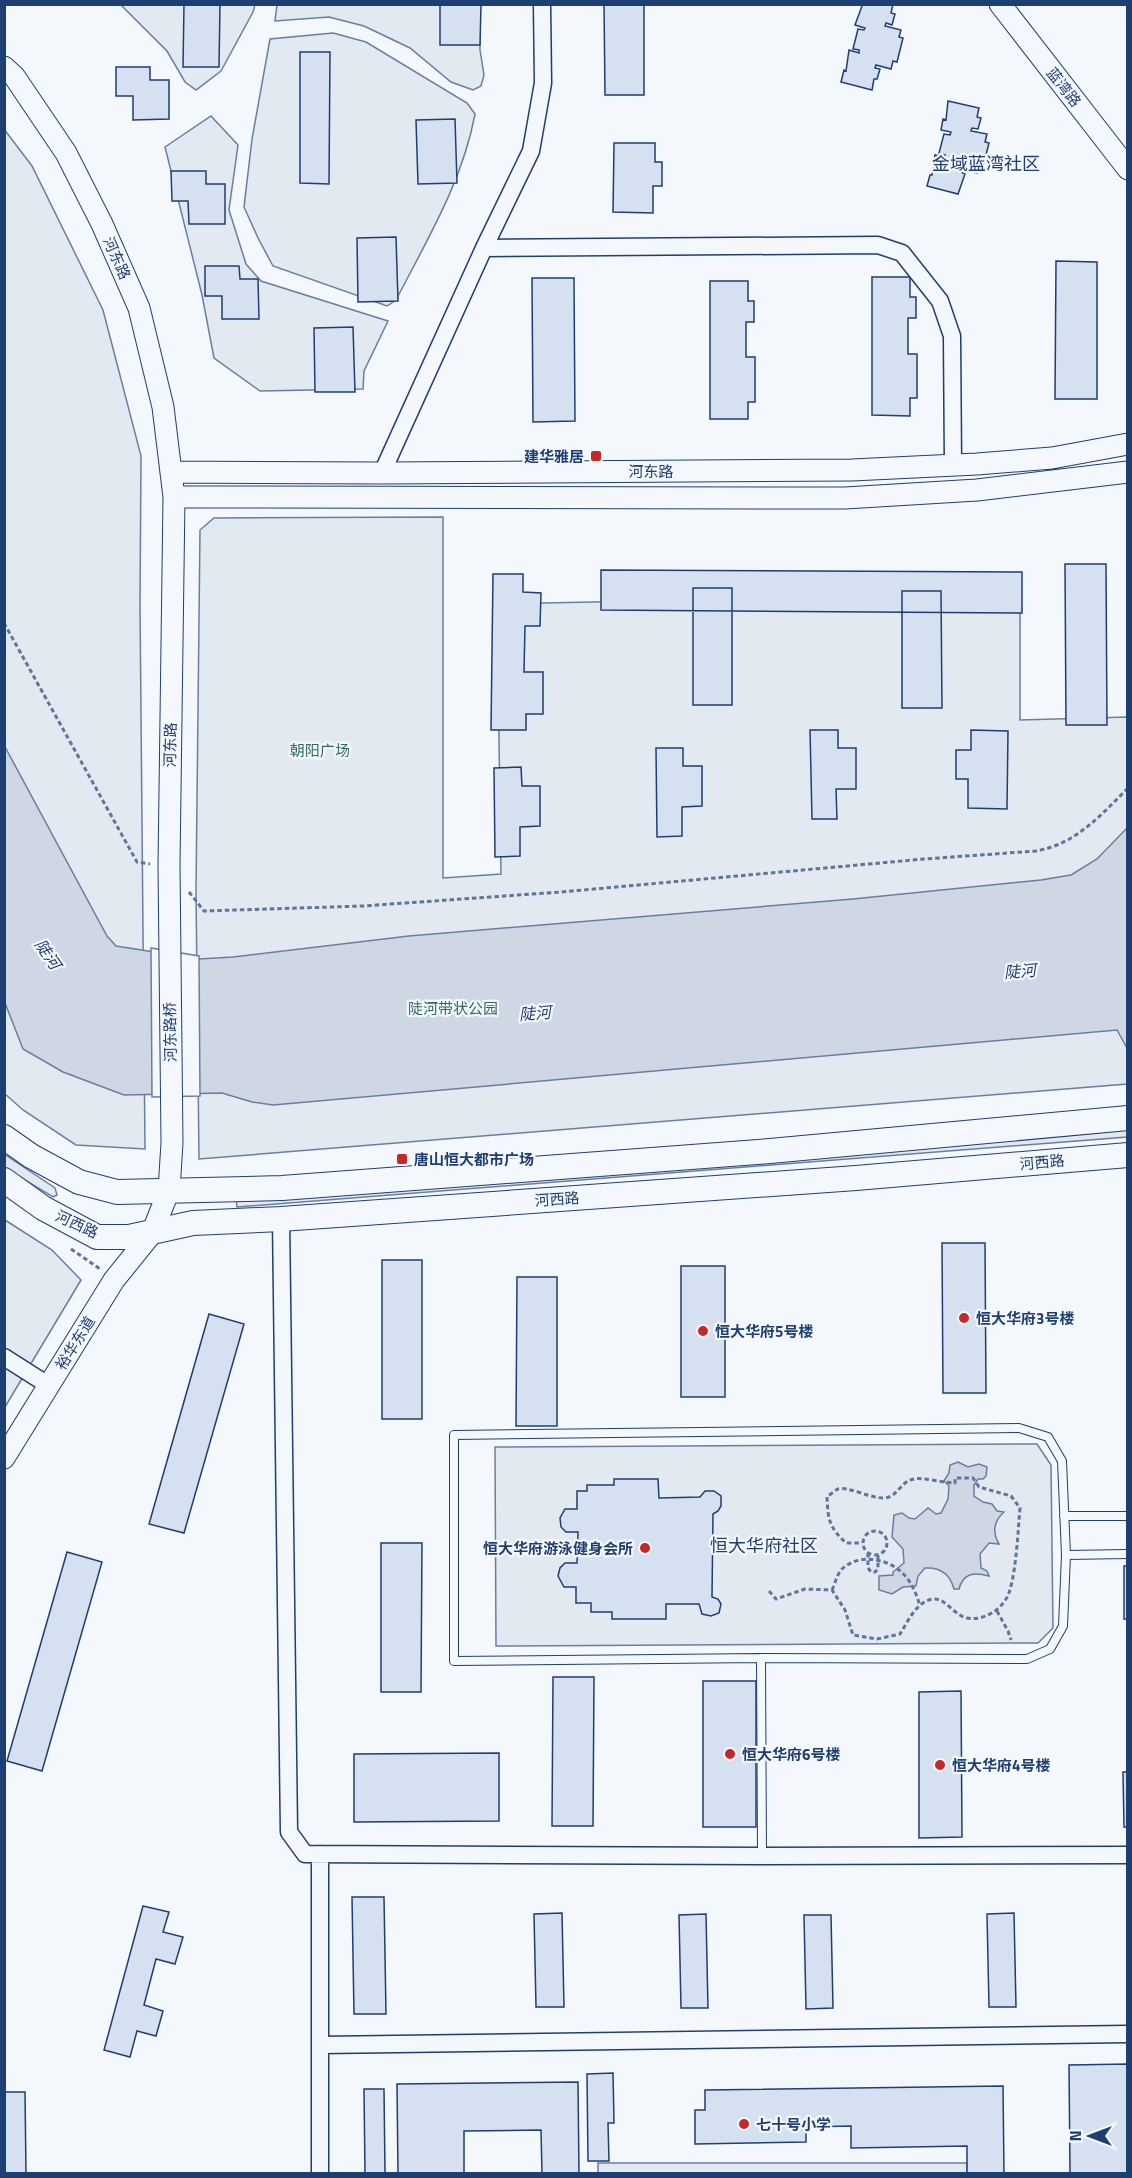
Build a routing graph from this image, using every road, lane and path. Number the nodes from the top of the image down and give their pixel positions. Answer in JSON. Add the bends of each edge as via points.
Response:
{"nodes":[{"id":1,"x":542,"y":4,"type":"edge"},
{"id":2,"x":1000,"y":4,"type":"edge"},
{"id":3,"x":4,"y":67,"type":"edge"},
{"id":4,"x":1128,"y":169,"type":"edge"},
{"id":5,"x":484,"y":248,"type":"junction"},
{"id":6,"x":1128,"y":444,"type":"edge"},
{"id":7,"x":953,"y":465,"type":"junction"},
{"id":8,"x":172,"y":472,"type":"junction"},
{"id":9,"x":1128,"y":472,"type":"edge"},
{"id":10,"x":382,"y":473,"type":"junction"},
{"id":11,"x":174,"y":497,"type":"junction"},
{"id":12,"x":4,"y":623,"type":"edge"},
{"id":13,"x":1128,"y":788,"type":"edge"},
{"id":14,"x":169,"y":865,"type":"junction"},
{"id":15,"x":169,"y":922,"type":"joint"},
{"id":16,"x":1128,"y":1119,"type":"edge"},
{"id":17,"x":4,"y":1137,"type":"edge"},
{"id":18,"x":1128,"y":1155,"type":"edge"},
{"id":19,"x":4,"y":1180,"type":"edge"},
{"id":20,"x":169,"y":1190,"type":"junction"},
{"id":21,"x":281,"y":1219,"type":"junction"},
{"id":22,"x":152,"y":1233,"type":"junction"},
{"id":23,"x":4,"y":1357,"type":"edge"},
{"id":24,"x":48,"y":1385,"type":"junction"},
{"id":25,"x":4,"y":1458,"type":"edge"},
{"id":26,"x":1064,"y":1516,"type":"junction"},
{"id":27,"x":1128,"y":1516,"type":"edge"},
{"id":28,"x":862,"y":1544,"type":"junction"},
{"id":29,"x":868,"y":1553,"type":"junction"},
{"id":30,"x":878,"y":1554,"type":"junction"},
{"id":31,"x":1128,"y":1554,"type":"edge"},
{"id":32,"x":1065,"y":1555,"type":"junction"},
{"id":33,"x":832,"y":1590,"type":"junction"},
{"id":34,"x":769,"y":1592,"type":"dead end"},
{"id":35,"x":920,"y":1606,"type":"junction"},
{"id":36,"x":997,"y":1611,"type":"junction"},
{"id":37,"x":1011,"y":1640,"type":"dead end"},
{"id":38,"x":761,"y":1658,"type":"junction"},
{"id":39,"x":320,"y":1854,"type":"junction"},
{"id":40,"x":1128,"y":1855,"type":"edge"},
{"id":41,"x":762,"y":1856,"type":"junction"},
{"id":42,"x":1128,"y":2034,"type":"edge"},
{"id":43,"x":321,"y":2045,"type":"junction"},
{"id":44,"x":320,"y":2174,"type":"edge"}],
"edges":[{"from":1,"to":5,"type":"street","via":[[543,83],[531,151]]},
{"from":2,"to":4,"type":"street","name":"蓝湾路"},
{"from":3,"to":8,"type":"street","name":"河东路","via":[[66,153],[139,308],[163,407]]},
{"from":5,"to":7,"type":"street","via":[[878,245],[902,253],[940,301],[952,336]]},
{"from":5,"to":10,"type":"street"},
{"from":6,"to":7,"type":"street","name":"河东路","via":[[1052,458]]},
{"from":7,"to":10,"type":"street","name":"河东路","via":[[852,470]]},
{"from":8,"to":10,"type":"street","name":"河东路"},
{"from":8,"to":11,"type":"street","name":"河东路"},
{"from":9,"to":11,"type":"street","name":"河东路","via":[[977,490],[845,498]]},
{"from":11,"to":14,"type":"street","name":"河东路"},
{"from":12,"to":14,"type":"path","via":[[137,862]]},
{"from":13,"to":14,"type":"path","via":[[1092,824],[1048,849],[561,892],[363,906],[204,911]]},
{"from":14,"to":15,"type":"street","name":"河东路"},
{"from":15,"to":20,"type":"street","name":"河东路桥"},
{"from":16,"to":20,"type":"main road","name":"河西路","via":[[304,1187]]},
{"from":17,"to":20,"type":"main road","name":"河西路","via":[[79,1182],[117,1192]]},
{"from":18,"to":21,"type":"main road","name":"河西路"},
{"from":19,"to":22,"type":"main road","name":"河西路","via":[[43,1208],[97,1237]]},
{"from":20,"to":22,"type":"street","name":"裕华东道"},
{"from":21,"to":22,"type":"main road","name":"河西路","via":[[193,1223]]},
{"from":21,"to":39,"type":"street","via":[[289,1832],[305,1854]]},
{"from":22,"to":24,"type":"street","name":"裕华东道","via":[[114,1280]]},
{"from":23,"to":24,"type":"street"},
{"from":24,"to":25,"type":"street","name":"裕华东道"},
{"from":26,"to":27,"type":"lane"},
{"from":26,"to":32,"type":"lane"},
{"from":26,"to":38,"type":"lane","via":[[1062,1461],[1048,1437],[1019,1428],[453,1435],[453,1661]]},
{"from":28,"to":29,"type":"path"},
{"from":28,"to":30,"type":"path","via":[[867,1533],[883,1533],[887,1544]]},
{"from":28,"to":36,"type":"path","via":[[846,1544],[828,1520],[827,1497],[839,1489],[886,1498],[914,1479],[956,1483],[955,1478],[973,1478],[980,1487],[1011,1496],[1020,1508],[1016,1556],[1008,1597]]},
{"from":29,"to":30,"type":"path"},
{"from":29,"to":30,"type":"path","via":[[871,1572],[878,1569]]},
{"from":31,"to":32,"type":"lane"},
{"from":32,"to":38,"type":"lane","via":[[1063,1626],[1050,1649],[1027,1659]]},
{"from":33,"to":34,"type":"path","via":[[805,1589],[776,1599]]},
{"from":33,"to":35,"type":"path","via":[[840,1570],[851,1563],[870,1560],[892,1565],[905,1575]]},
{"from":33,"to":35,"type":"path","via":[[845,1610],[853,1635],[877,1639],[900,1634]]},
{"from":35,"to":36,"type":"path","via":[[938,1599],[966,1618]]},
{"from":36,"to":37,"type":"path"},
{"from":38,"to":41,"type":"lane"},
{"from":39,"to":41,"type":"street"},
{"from":39,"to":43,"type":"street"},
{"from":40,"to":41,"type":"street"},
{"from":42,"to":43,"type":"street"},
{"from":43,"to":44,"type":"street"}]}
